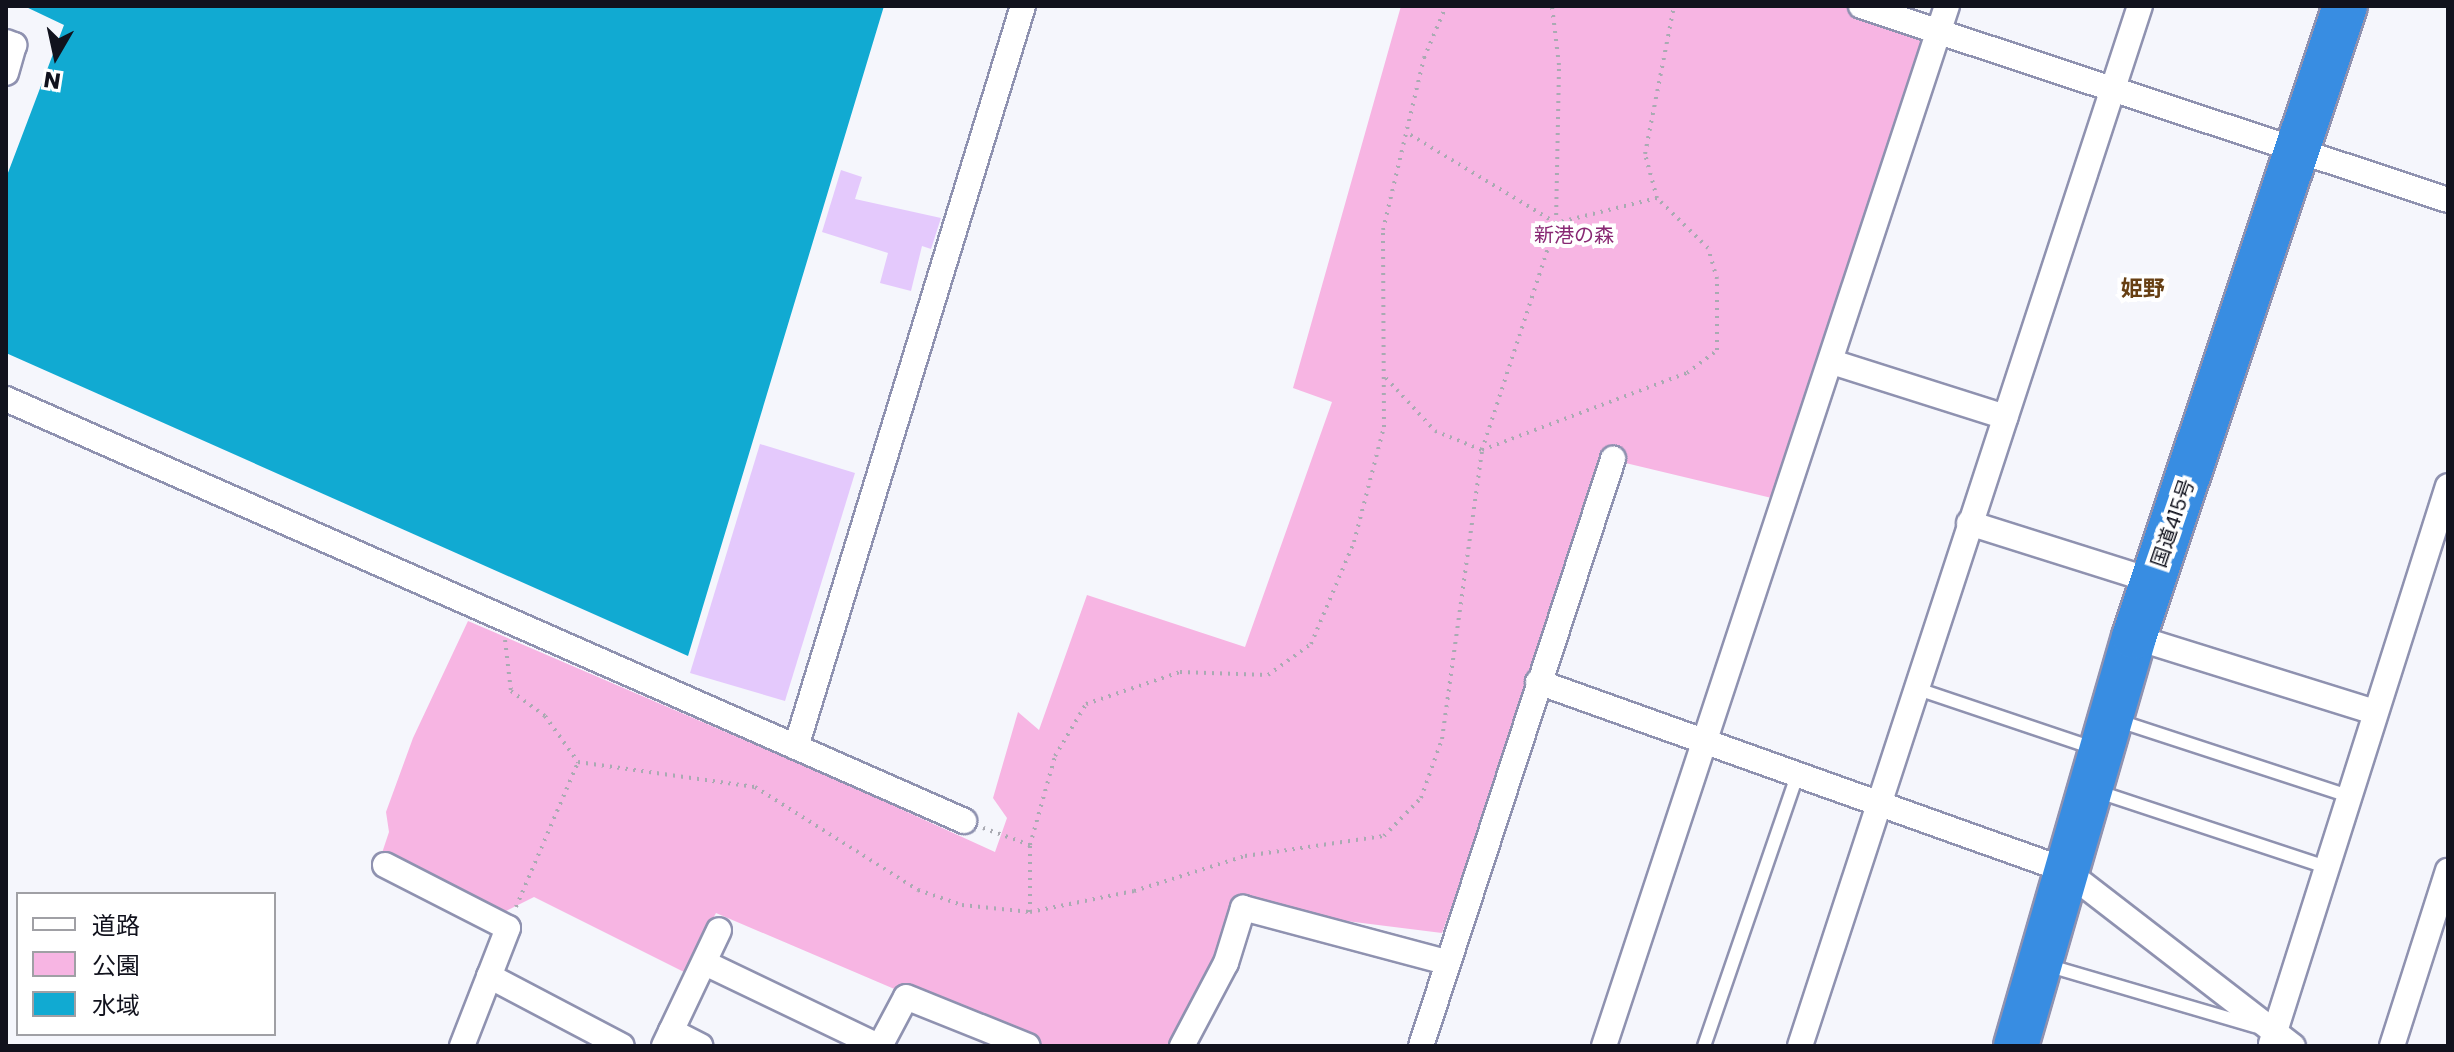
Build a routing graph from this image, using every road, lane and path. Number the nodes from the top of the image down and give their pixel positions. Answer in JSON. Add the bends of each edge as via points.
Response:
{"nodes":[{"id":1,"x":1023,"y":6,"type":"edge"},
{"id":2,"x":1446,"y":6,"type":"edge"},
{"id":3,"x":1552,"y":6,"type":"edge"},
{"id":4,"x":1674,"y":6,"type":"edge"},
{"id":5,"x":1861,"y":6,"type":"edge"},
{"id":6,"x":1947,"y":6,"type":"edge"},
{"id":7,"x":2140,"y":6,"type":"edge"},
{"id":8,"x":2345,"y":6,"type":"edge"},
{"id":9,"x":1939,"y":32,"type":"junction"},
{"id":10,"x":6,"y":42,"type":"edge"},
{"id":11,"x":6,"y":73,"type":"edge"},
{"id":12,"x":2112,"y":90,"type":"junction"},
{"id":13,"x":1406,"y":132,"type":"junction"},
{"id":14,"x":2297,"y":152,"type":"junction"},
{"id":15,"x":1657,"y":198,"type":"junction"},
{"id":16,"x":2448,"y":200,"type":"edge"},
{"id":17,"x":1556,"y":223,"type":"junction"},
{"id":18,"x":1832,"y":362,"type":"junction"},
{"id":19,"x":1385,"y":376,"type":"junction"},
{"id":20,"x":6,"y":399,"type":"edge"},
{"id":21,"x":2005,"y":417,"type":"junction"},
{"id":22,"x":1482,"y":450,"type":"junction"},
{"id":23,"x":1613,"y":459,"type":"dead end"},
{"id":24,"x":2448,"y":486,"type":"edge"},
{"id":25,"x":1969,"y":523,"type":"junction"},
{"id":26,"x":2153,"y":581,"type":"junction"},
{"id":27,"x":503,"y":618,"type":"junction"},
{"id":28,"x":2134,"y":637,"type":"junction"},
{"id":29,"x":1538,"y":682,"type":"junction"},
{"id":30,"x":1915,"y":688,"type":"junction"},
{"id":31,"x":2375,"y":712,"type":"junction"},
{"id":32,"x":1705,"y":741,"type":"junction"},
{"id":33,"x":796,"y":747,"type":"junction"},
{"id":34,"x":2099,"y":752,"type":"junction"},
{"id":35,"x":578,"y":762,"type":"junction"},
{"id":36,"x":1798,"y":773,"type":"junction"},
{"id":37,"x":2349,"y":796,"type":"junction"},
{"id":38,"x":1879,"y":802,"type":"junction"},
{"id":39,"x":964,"y":821,"type":"joint"},
{"id":40,"x":1030,"y":845,"type":"junction"},
{"id":41,"x":385,"y":865,"type":"dead end"},
{"id":42,"x":2326,"y":867,"type":"junction"},
{"id":43,"x":2065,"y":870,"type":"junction"},
{"id":44,"x":2448,"y":871,"type":"edge"},
{"id":45,"x":1030,"y":912,"type":"junction"},
{"id":46,"x":508,"y":928,"type":"junction"},
{"id":47,"x":719,"y":930,"type":"dead end"},
{"id":48,"x":1446,"y":962,"type":"junction"},
{"id":49,"x":705,"y":963,"type":"junction"},
{"id":50,"x":2039,"y":963,"type":"junction"},
{"id":51,"x":489,"y":976,"type":"junction"},
{"id":52,"x":668,"y":1038,"type":"edge"},
{"id":53,"x":2272,"y":1038,"type":"edge"},
{"id":54,"x":462,"y":1046,"type":"edge"},
{"id":55,"x":622,"y":1046,"type":"edge"},
{"id":56,"x":700,"y":1046,"type":"edge"},
{"id":57,"x":879,"y":1046,"type":"edge"},
{"id":58,"x":1028,"y":1046,"type":"edge"},
{"id":59,"x":1182,"y":1046,"type":"edge"},
{"id":60,"x":1421,"y":1046,"type":"edge"},
{"id":61,"x":1604,"y":1046,"type":"edge"},
{"id":62,"x":1704,"y":1046,"type":"edge"},
{"id":63,"x":1800,"y":1046,"type":"edge"},
{"id":64,"x":2016,"y":1046,"type":"edge"},
{"id":65,"x":2293,"y":1046,"type":"edge"},
{"id":66,"x":2392,"y":1046,"type":"edge"}],
"edges":[{"from":1,"to":33,"type":"street"},
{"from":2,"to":13,"type":"path"},
{"from":3,"to":17,"type":"path","via":[[1559,65]]},
{"from":4,"to":15,"type":"path","via":[[1645,154]]},
{"from":5,"to":9,"type":"street"},
{"from":6,"to":9,"type":"street"},
{"from":7,"to":12,"type":"street"},
{"from":8,"to":14,"type":"highway","name":"国道415号"},
{"from":9,"to":12,"type":"street"},
{"from":9,"to":18,"type":"street"},
{"from":10,"to":11,"type":"street","via":[[14,45]]},
{"from":12,"to":14,"type":"street"},
{"from":12,"to":21,"type":"street"},
{"from":13,"to":17,"type":"path"},
{"from":13,"to":19,"type":"path","via":[[1383,230]]},
{"from":14,"to":16,"type":"street"},
{"from":14,"to":26,"type":"highway","name":"国道415号"},
{"from":15,"to":17,"type":"path"},
{"from":15,"to":22,"type":"path","via":[[1708,248],[1717,279],[1717,350],[1687,373]]},
{"from":17,"to":22,"type":"path"},
{"from":18,"to":21,"type":"street"},
{"from":18,"to":32,"type":"street"},
{"from":19,"to":22,"type":"path","via":[[1435,431]]},
{"from":19,"to":40,"type":"path","via":[[1384,427],[1354,542],[1311,644],[1268,675],[1180,672],[1086,704],[1055,756]]},
{"from":20,"to":27,"type":"street"},
{"from":21,"to":25,"type":"street"},
{"from":22,"to":45,"type":"path","via":[[1444,725],[1421,798],[1384,836],[1245,856],[1134,891]]},
{"from":23,"to":29,"type":"street"},
{"from":24,"to":31,"type":"street"},
{"from":25,"to":26,"type":"street"},
{"from":25,"to":30,"type":"street"},
{"from":26,"to":28,"type":"highway","name":"国道415号"},
{"from":27,"to":33,"type":"street"},
{"from":27,"to":35,"type":"path","via":[[511,691],[545,716]]},
{"from":28,"to":31,"type":"street"},
{"from":28,"to":34,"type":"highway","name":"国道415号"},
{"from":29,"to":32,"type":"street"},
{"from":29,"to":48,"type":"street"},
{"from":30,"to":34,"type":"lane"},
{"from":30,"to":38,"type":"street"},
{"from":31,"to":37,"type":"street"},
{"from":32,"to":36,"type":"street"},
{"from":32,"to":61,"type":"street"},
{"from":33,"to":39,"type":"street"},
{"from":34,"to":37,"type":"lane"},
{"from":34,"to":42,"type":"lane"},
{"from":34,"to":43,"type":"highway","name":"国道415号"},
{"from":35,"to":45,"type":"path","via":[[755,787],[918,890],[962,905]]},
{"from":35,"to":46,"type":"path"},
{"from":36,"to":38,"type":"street"},
{"from":36,"to":62,"type":"lane"},
{"from":37,"to":42,"type":"street"},
{"from":38,"to":43,"type":"street"},
{"from":38,"to":63,"type":"street"},
{"from":39,"to":40,"type":"path"},
{"from":40,"to":45,"type":"path"},
{"from":41,"to":46,"type":"street"},
{"from":42,"to":53,"type":"street"},
{"from":43,"to":50,"type":"highway","name":"国道415号"},
{"from":43,"to":53,"type":"street"},
{"from":44,"to":66,"type":"street"},
{"from":46,"to":51,"type":"street"},
{"from":47,"to":49,"type":"street"},
{"from":48,"to":59,"type":"street","via":[[1243,908],[1226,963]]},
{"from":48,"to":60,"type":"street"},
{"from":49,"to":52,"type":"street"},
{"from":49,"to":57,"type":"street"},
{"from":50,"to":53,"type":"lane"},
{"from":50,"to":64,"type":"highway","name":"国道415号"},
{"from":51,"to":54,"type":"street"},
{"from":51,"to":55,"type":"street"},
{"from":52,"to":56,"type":"street"},
{"from":53,"to":65,"type":"street"},
{"from":57,"to":58,"type":"street","via":[[906,997]]}]}
